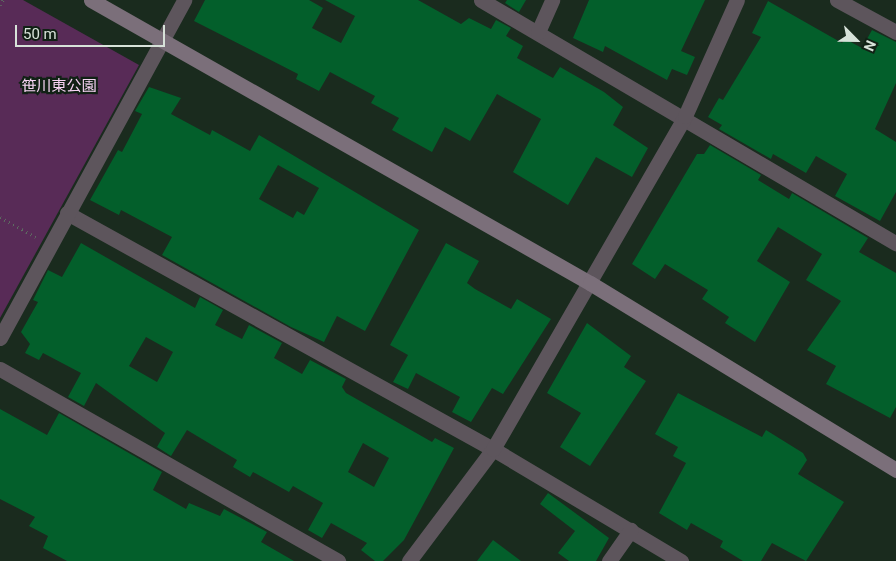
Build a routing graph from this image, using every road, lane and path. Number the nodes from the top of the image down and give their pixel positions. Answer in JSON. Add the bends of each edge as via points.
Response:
{"nodes":[{"id":1,"x":3,"y":0,"type":"edge"},
{"id":2,"x":91,"y":0,"type":"edge"},
{"id":3,"x":184,"y":0,"type":"edge"},
{"id":4,"x":482,"y":0,"type":"edge"},
{"id":5,"x":552,"y":0,"type":"edge"},
{"id":6,"x":737,"y":0,"type":"edge"},
{"id":7,"x":837,"y":0,"type":"edge"},
{"id":8,"x":0,"y":5,"type":"edge"},
{"id":9,"x":538,"y":32,"type":"junction"},
{"id":10,"x":896,"y":32,"type":"edge"},
{"id":11,"x":163,"y":40,"type":"junction"},
{"id":12,"x":685,"y":116,"type":"junction"},
{"id":13,"x":67,"y":213,"type":"junction"},
{"id":14,"x":0,"y":217,"type":"edge"},
{"id":15,"x":44,"y":241,"type":"dead end"},
{"id":16,"x":896,"y":243,"type":"edge"},
{"id":17,"x":590,"y":283,"type":"junction"},
{"id":18,"x":0,"y":338,"type":"edge"},
{"id":19,"x":0,"y":369,"type":"edge"},
{"id":20,"x":493,"y":449,"type":"junction"},
{"id":21,"x":896,"y":470,"type":"edge"},
{"id":22,"x":631,"y":530,"type":"junction"},
{"id":23,"x":338,"y":561,"type":"edge"},
{"id":24,"x":409,"y":561,"type":"edge"},
{"id":25,"x":609,"y":561,"type":"edge"},
{"id":26,"x":681,"y":561,"type":"edge"}],
"edges":[{"from":1,"to":8,"type":"path"},
{"from":2,"to":11,"type":"street"},
{"from":3,"to":11,"type":"street"},
{"from":4,"to":9,"type":"street"},
{"from":5,"to":9,"type":"street"},
{"from":6,"to":12,"type":"street"},
{"from":7,"to":10,"type":"street"},
{"from":9,"to":12,"type":"street"},
{"from":11,"to":13,"type":"street"},
{"from":11,"to":17,"type":"street"},
{"from":12,"to":16,"type":"street"},
{"from":12,"to":17,"type":"street"},
{"from":13,"to":18,"type":"street"},
{"from":13,"to":20,"type":"street"},
{"from":14,"to":15,"type":"path"},
{"from":17,"to":20,"type":"street"},
{"from":17,"to":21,"type":"street"},
{"from":19,"to":23,"type":"street"},
{"from":20,"to":22,"type":"street"},
{"from":20,"to":24,"type":"street"},
{"from":22,"to":25,"type":"street"},
{"from":22,"to":26,"type":"street"}]}
